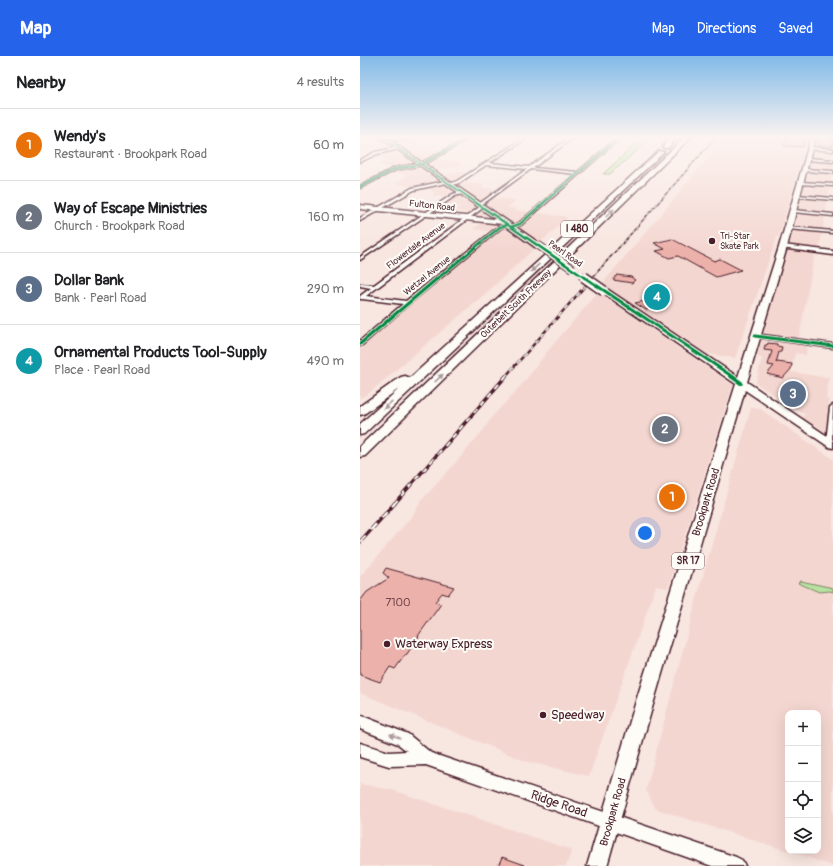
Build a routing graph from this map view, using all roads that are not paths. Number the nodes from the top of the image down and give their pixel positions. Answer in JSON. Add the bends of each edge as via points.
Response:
{"nodes":[{"id":1,"x":384,"y":175,"type":"edge"},
{"id":2,"x":437,"y":175,"type":"edge"},
{"id":3,"x":469,"y":175,"type":"edge"},
{"id":4,"x":521,"y":175,"type":"edge"},
{"id":5,"x":576,"y":175,"type":"edge"},
{"id":6,"x":636,"y":175,"type":"edge"},
{"id":7,"x":650,"y":175,"type":"edge"},
{"id":8,"x":803,"y":175,"type":"edge"},
{"id":9,"x":801,"y":182,"type":"junction"},
{"id":10,"x":448,"y":183,"type":"junction"},
{"id":11,"x":833,"y":185,"type":"edge"},
{"id":12,"x":360,"y":187,"type":"edge"},
{"id":13,"x":461,"y":193,"type":"junction"},
{"id":14,"x":798,"y":196,"type":"junction"},
{"id":15,"x":833,"y":199,"type":"edge"},
{"id":16,"x":360,"y":206,"type":"edge"},
{"id":17,"x":481,"y":206,"type":"junction"},
{"id":18,"x":379,"y":209,"type":"junction"},
{"id":19,"x":794,"y":211,"type":"junction"},
{"id":20,"x":426,"y":214,"type":"junction"},
{"id":21,"x":833,"y":215,"type":"edge"},
{"id":22,"x":466,"y":218,"type":"junction"},
{"id":23,"x":360,"y":220,"type":"edge"},
{"id":24,"x":507,"y":224,"type":"junction"},
{"id":25,"x":788,"y":228,"type":"junction"},
{"id":26,"x":833,"y":232,"type":"edge"},
{"id":27,"x":783,"y":247,"type":"junction"},
{"id":28,"x":833,"y":253,"type":"edge"},
{"id":29,"x":360,"y":259,"type":"edge"},
{"id":30,"x":360,"y":285,"type":"edge"},
{"id":31,"x":375,"y":287,"type":"junction"},
{"id":32,"x":361,"y":297,"type":"edge"},
{"id":33,"x":407,"y":303,"type":"junction"},
{"id":34,"x":488,"y":311,"type":"junction"},
{"id":35,"x":755,"y":336,"type":"junction"},
{"id":36,"x":360,"y":344,"type":"edge"},
{"id":37,"x":833,"y":346,"type":"edge"},
{"id":38,"x":741,"y":383,"type":"junction"},
{"id":39,"x":833,"y":407,"type":"edge"},
{"id":40,"x":360,"y":411,"type":"edge"},
{"id":41,"x":360,"y":431,"type":"edge"},
{"id":42,"x":831,"y":443,"type":"edge"},
{"id":43,"x":360,"y":453,"type":"edge"},
{"id":44,"x":360,"y":722,"type":"edge"},
{"id":45,"x":360,"y":750,"type":"edge"},
{"id":46,"x":426,"y":758,"type":"junction"},
{"id":47,"x":610,"y":821,"type":"junction"},
{"id":48,"x":597,"y":866,"type":"edge"},
{"id":49,"x":736,"y":866,"type":"edge"}],
"edges":[{"from":1,"to":12,"type":"street"},
{"from":2,"to":10,"type":"main road","name":"Pearl Road"},
{"from":3,"to":10,"type":"street","via":[[458,182]]},
{"from":4,"to":17,"type":"street","name":"Flowerdale Avenue"},
{"from":5,"to":24,"type":"street","name":"Wetzel Avenue","via":[[520,224]]},
{"from":6,"to":34,"type":"highway","name":"Outerbelt South Freeway","number":"I 480","one_way":true},
{"from":43,"to":7,"type":"highway","name":"Outerbelt South Freeway","number":"I 480","one_way":true},
{"from":8,"to":9,"type":"main road","name":"Brookpark Road","number":"SR 17"},
{"from":9,"to":11,"type":"street"},
{"from":9,"to":14,"type":"main road","name":"Brookpark Road","number":"SR 17"},
{"from":10,"to":13,"type":"main road","name":"Pearl Road"},
{"from":10,"to":18,"type":"street","via":[[413,188]]},
{"from":13,"to":17,"type":"main road","name":"Pearl Road"},
{"from":13,"to":20,"type":"street"},
{"from":14,"to":15,"type":"street"},
{"from":14,"to":19,"type":"main road","name":"Brookpark Road","number":"SR 17"},
{"from":16,"to":18,"type":"main road","name":"Fulton Road"},
{"from":17,"to":22,"type":"street","name":"Flowerdale Avenue"},
{"from":17,"to":24,"type":"main road","name":"Pearl Road"},
{"from":18,"to":20,"type":"main road","name":"Fulton Road"},
{"from":18,"to":23,"type":"street"},
{"from":19,"to":21,"type":"street"},
{"from":19,"to":25,"type":"main road","name":"Brookpark Road","number":"SR 17"},
{"from":20,"to":22,"type":"main road","name":"Fulton Road"},
{"from":20,"to":29,"type":"street"},
{"from":22,"to":24,"type":"main road","name":"Fulton Road"},
{"from":22,"to":31,"type":"street","name":"Flowerdale Avenue"},
{"from":24,"to":33,"type":"street","name":"Wetzel Avenue"},
{"from":24,"to":38,"type":"main road","name":"Pearl Road","bridge":true},
{"from":25,"to":26,"type":"street"},
{"from":25,"to":27,"type":"main road","name":"Brookpark Road","number":"SR 17"},
{"from":27,"to":28,"type":"street"},
{"from":27,"to":35,"type":"main road","name":"Brookpark Road","number":"SR 17"},
{"from":30,"to":31,"type":"street"},
{"from":31,"to":32,"type":"street","name":"Flowerdale Avenue"},
{"from":32,"to":33,"type":"street"},
{"from":33,"to":36,"type":"street","name":"Wetzel Avenue"},
{"from":34,"to":40,"type":"highway","via":[[399,384]]},
{"from":34,"to":41,"type":"highway","name":"Outerbelt South Freeway","number":"I 480","one_way":true},
{"from":35,"to":37,"type":"street"},
{"from":35,"to":38,"type":"main road","name":"Brookpark Road","number":"SR 17"},
{"from":38,"to":42,"type":"main road","name":"Pearl Road"},
{"from":38,"to":47,"type":"main road","name":"Brookpark Road","number":"SR 17"},
{"from":39,"to":42,"type":"street"},
{"from":46,"to":44,"type":"main road","name":"Ridge Road","one_way":true,"via":[[403,739]]},
{"from":45,"to":46,"type":"main road","name":"Ridge Road","via":[[389,759]]},
{"from":46,"to":47,"type":"main road","name":"Ridge Road"},
{"from":47,"to":48,"type":"main road","name":"Brookpark Road","number":"SR 17"},
{"from":47,"to":49,"type":"main road","name":"Ridge Road"}]}
